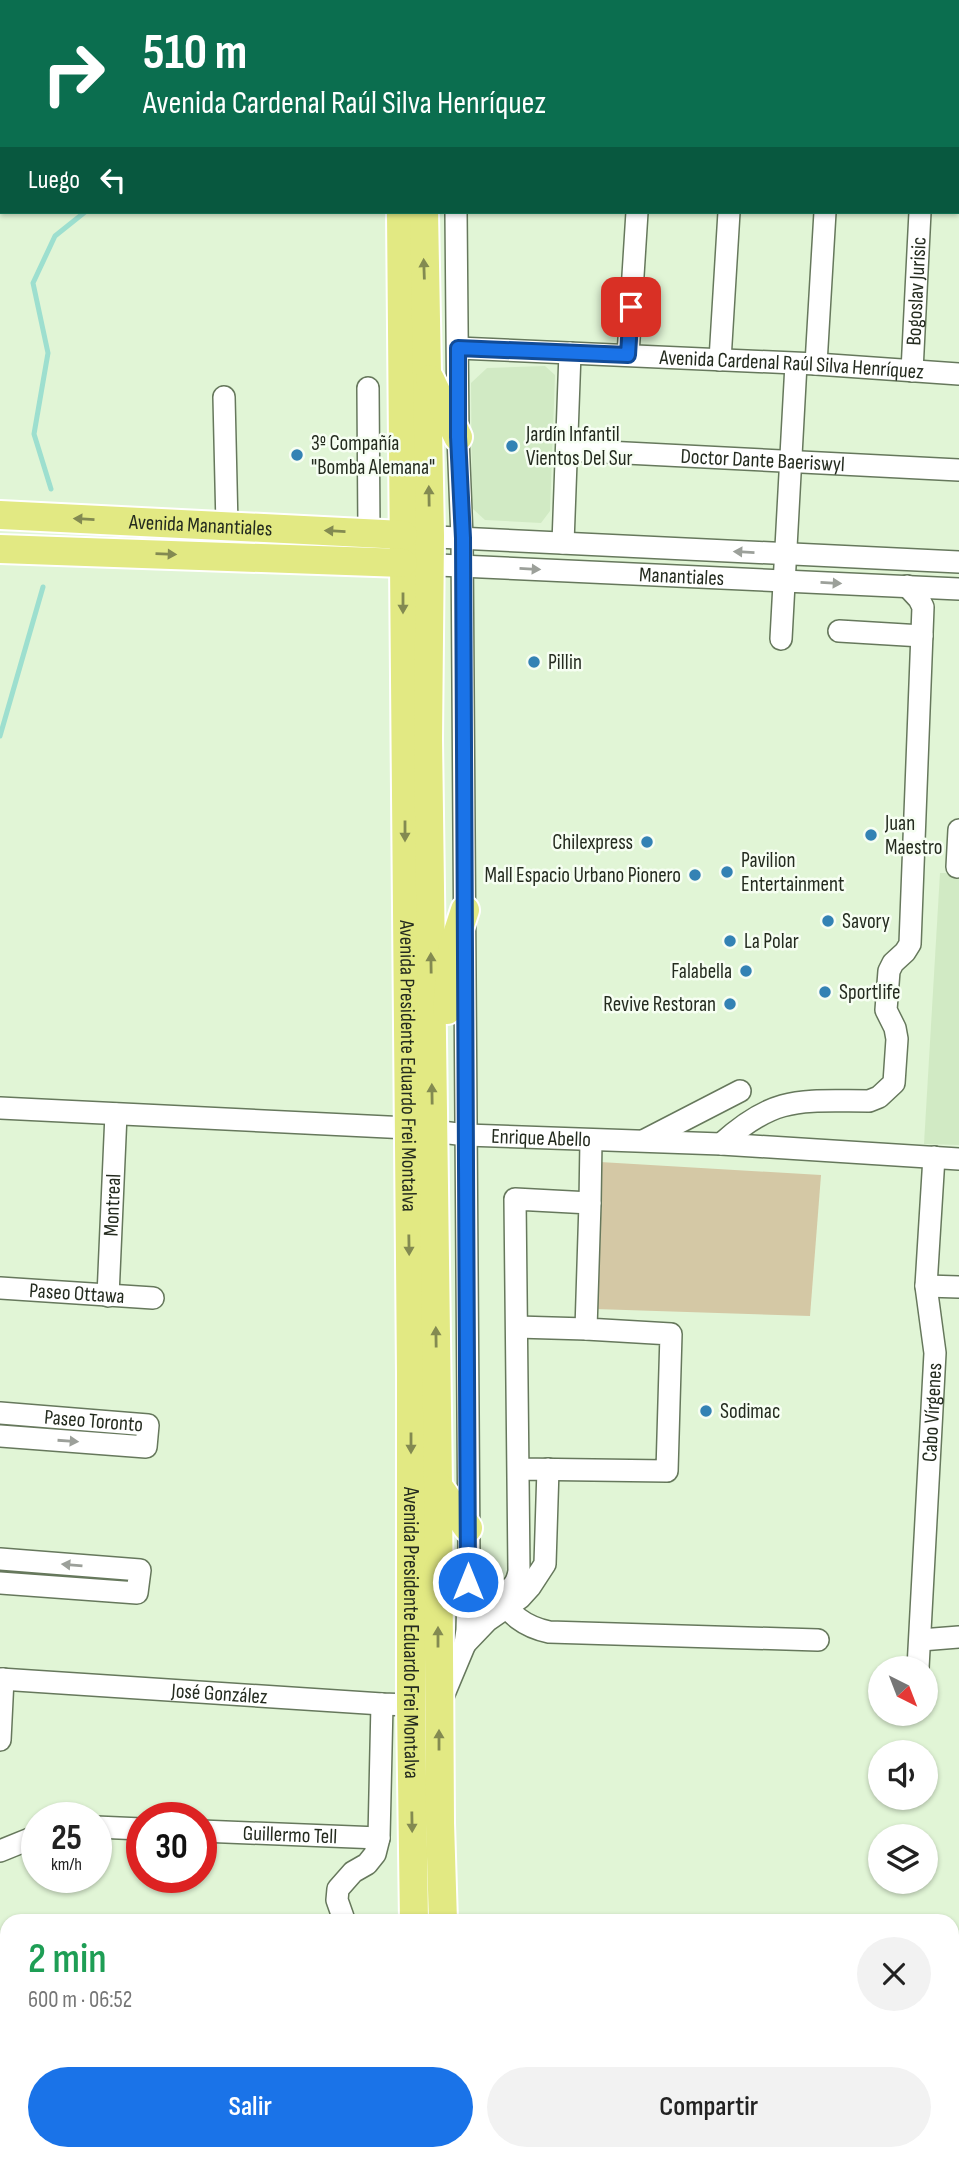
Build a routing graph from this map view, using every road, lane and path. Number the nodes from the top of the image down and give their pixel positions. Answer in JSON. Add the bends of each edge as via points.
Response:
{"nodes":[{"id":1,"x":401,"y":214,"type":"edge"},
{"id":2,"x":424,"y":214,"type":"edge"},
{"id":3,"x":456,"y":214,"type":"edge"},
{"id":4,"x":637,"y":214,"type":"edge"},
{"id":5,"x":729,"y":214,"type":"edge"},
{"id":6,"x":825,"y":214,"type":"edge"},
{"id":7,"x":920,"y":214,"type":"edge"},
{"id":8,"x":458,"y":348,"type":"junction"},
{"id":9,"x":570,"y":353,"type":"junction"},
{"id":10,"x":628,"y":355,"type":"junction"},
{"id":11,"x":720,"y":360,"type":"junction"},
{"id":12,"x":806,"y":364,"type":"junction"},
{"id":13,"x":426,"y":370,"type":"junction"},
{"id":14,"x":912,"y":371,"type":"junction"},
{"id":15,"x":959,"y":374,"type":"edge"},
{"id":16,"x":368,"y":388,"type":"dead end"},
{"id":17,"x":224,"y":397,"type":"dead end"},
{"id":18,"x":458,"y":437,"type":"junction"},
{"id":19,"x":567,"y":450,"type":"junction"},
{"id":20,"x":791,"y":462,"type":"junction"},
{"id":21,"x":959,"y":470,"type":"edge"},
{"id":22,"x":0,"y":514,"type":"edge"},
{"id":23,"x":227,"y":526,"type":"junction"},
{"id":24,"x":369,"y":533,"type":"junction"},
{"id":25,"x":417,"y":536,"type":"junction"},
{"id":26,"x":463,"y":538,"type":"junction"},
{"id":27,"x":563,"y":543,"type":"junction"},
{"id":28,"x":0,"y":549,"type":"edge"},
{"id":29,"x":786,"y":554,"type":"junction"},
{"id":30,"x":959,"y":562,"type":"edge"},
{"id":31,"x":416,"y":564,"type":"junction"},
{"id":32,"x":462,"y":566,"type":"junction"},
{"id":33,"x":784,"y":581,"type":"junction"},
{"id":34,"x":907,"y":586,"type":"junction"},
{"id":35,"x":959,"y":589,"type":"edge"},
{"id":36,"x":839,"y":631,"type":"dead end"},
{"id":37,"x":922,"y":636,"type":"junction"},
{"id":38,"x":781,"y":639,"type":"dead end"},
{"id":39,"x":959,"y":830,"type":"edge"},
{"id":40,"x":957,"y":867,"type":"dead end"},
{"id":41,"x":465,"y":910,"type":"junction"},
{"id":42,"x":432,"y":1056,"type":"junction"},
{"id":43,"x":0,"y":1110,"type":"edge"},
{"id":44,"x":116,"y":1114,"type":"junction"},
{"id":45,"x":420,"y":1130,"type":"junction"},
{"id":46,"x":466,"y":1135,"type":"junction"},
{"id":47,"x":591,"y":1140,"type":"junction"},
{"id":48,"x":644,"y":1141,"type":"junction"},
{"id":49,"x":680,"y":1142,"type":"junction"},
{"id":50,"x":721,"y":1144,"type":"junction"},
{"id":51,"x":934,"y":1157,"type":"junction"},
{"id":52,"x":959,"y":1159,"type":"edge"},
{"id":53,"x":590,"y":1203,"type":"junction"},
{"id":54,"x":926,"y":1286,"type":"junction"},
{"id":55,"x":959,"y":1287,"type":"edge"},
{"id":56,"x":0,"y":1288,"type":"edge"},
{"id":57,"x":108,"y":1296,"type":"junction"},
{"id":58,"x":153,"y":1298,"type":"dead end"},
{"id":59,"x":517,"y":1327,"type":"junction"},
{"id":60,"x":586,"y":1329,"type":"junction"},
{"id":61,"x":0,"y":1413,"type":"edge"},
{"id":62,"x":0,"y":1436,"type":"edge"},
{"id":63,"x":519,"y":1469,"type":"junction"},
{"id":64,"x":548,"y":1469,"type":"junction"},
{"id":65,"x":438,"y":1486,"type":"junction"},
{"id":66,"x":468,"y":1528,"type":"junction"},
{"id":67,"x":469,"y":1558,"type":"junction"},
{"id":68,"x":0,"y":1559,"type":"edge"},
{"id":69,"x":0,"y":1583,"type":"edge"},
{"id":70,"x":487,"y":1586,"type":"junction"},
{"id":71,"x":506,"y":1607,"type":"junction"},
{"id":72,"x":959,"y":1637,"type":"edge"},
{"id":73,"x":818,"y":1640,"type":"dead end"},
{"id":74,"x":921,"y":1640,"type":"junction"},
{"id":75,"x":465,"y":1644,"type":"junction"},
{"id":76,"x":919,"y":1656,"type":"edge"},
{"id":77,"x":1,"y":1679,"type":"edge"},
{"id":78,"x":382,"y":1704,"type":"junction"},
{"id":79,"x":411,"y":1705,"type":"junction"},
{"id":80,"x":439,"y":1706,"type":"junction"},
{"id":81,"x":0,"y":1740,"type":"edge"},
{"id":82,"x":217,"y":1832,"type":"edge"},
{"id":83,"x":379,"y":1838,"type":"junction"},
{"id":84,"x":21,"y":1842,"type":"edge"},
{"id":85,"x":0,"y":1851,"type":"edge"},
{"id":86,"x":342,"y":1914,"type":"edge"},
{"id":87,"x":414,"y":1914,"type":"edge"},
{"id":88,"x":443,"y":1914,"type":"edge"}],
"edges":[{"from":1,"to":25,"type":"main road","name":"Avenida Presidente Eduardo Frei Montalva"},
{"from":13,"to":2,"type":"main road","name":"Avenida Presidente Eduardo Frei Montalva","one_way":true},
{"from":3,"to":8,"type":"street","name":"Avenida Presidente Eduardo Frei Montalva"},
{"from":4,"to":10,"type":"street"},
{"from":5,"to":11,"type":"street"},
{"from":6,"to":12,"type":"street"},
{"from":7,"to":14,"type":"street","name":"Bogoslav Jurisic"},
{"from":8,"to":9,"type":"street","name":"Avenida Cardenal Raúl Silva Henríquez"},
{"from":8,"to":18,"type":"street","name":"Avenida Presidente Eduardo Frei Montalva"},
{"from":9,"to":10,"type":"street","name":"Avenida Cardenal Raúl Silva Henríquez"},
{"from":9,"to":19,"type":"street"},
{"from":10,"to":11,"type":"street","name":"Avenida Cardenal Raúl Silva Henríquez"},
{"from":11,"to":12,"type":"street","name":"Avenida Cardenal Raúl Silva Henríquez"},
{"from":12,"to":14,"type":"street","name":"Avenida Cardenal Raúl Silva Henríquez"},
{"from":12,"to":20,"type":"street"},
{"from":13,"to":18,"type":"main road"},
{"from":25,"to":13,"type":"main road","name":"Avenida Presidente Eduardo Frei Montalva","one_way":true},
{"from":14,"to":15,"type":"street","name":"Avenida Cardenal Raúl Silva Henríquez"},
{"from":16,"to":24,"type":"street"},
{"from":17,"to":23,"type":"street"},
{"from":18,"to":26,"type":"street","name":"Avenida Presidente Eduardo Frei Montalva"},
{"from":19,"to":20,"type":"street","name":"Doctor Dante Baeriswyl"},
{"from":19,"to":27,"type":"street"},
{"from":20,"to":21,"type":"street","name":"Doctor Dante Baeriswyl"},
{"from":20,"to":29,"type":"street"},
{"from":23,"to":22,"type":"main road","name":"Avenida Manantiales","one_way":true},
{"from":24,"to":23,"type":"main road","name":"Avenida Manantiales","one_way":true},
{"from":24,"to":25,"type":"main road","name":"Avenida Manantiales"},
{"from":25,"to":26,"type":"street","name":"Manantiales"},
{"from":25,"to":31,"type":"main road","name":"Avenida Presidente Eduardo Frei Montalva"},
{"from":26,"to":27,"type":"street","name":"Manantiales"},
{"from":26,"to":32,"type":"street","name":"Avenida Presidente Eduardo Frei Montalva"},
{"from":29,"to":27,"type":"street","name":"Manantiales","one_way":true},
{"from":28,"to":31,"type":"main road","name":"Avenida Manantiales","one_way":true},
{"from":29,"to":30,"type":"street","name":"Manantiales"},
{"from":29,"to":33,"type":"street"},
{"from":31,"to":32,"type":"street","name":"Manantiales"},
{"from":42,"to":31,"type":"main road","name":"Avenida Presidente Eduardo Frei Montalva","one_way":true,"via":[[428,740]]},
{"from":31,"to":45,"type":"main road","name":"Avenida Presidente Eduardo Frei Montalva","one_way":true},
{"from":32,"to":33,"type":"street","name":"Manantiales","one_way":true},
{"from":32,"to":41,"type":"street","name":"Avenida Presidente Eduardo Frei Montalva"},
{"from":33,"to":34,"type":"street","name":"Manantiales","one_way":true},
{"from":33,"to":38,"type":"street"},
{"from":34,"to":35,"type":"street","name":"Manantiales"},
{"from":34,"to":37,"type":"street","via":[[923,607]]},
{"from":36,"to":37,"type":"street"},
{"from":37,"to":50,"type":"street","via":[[910,944],[889,971],[886,1010],[897,1039],[894,1083],[869,1101],[796,1101],[777,1107],[754,1117]]},
{"from":39,"to":40,"type":"street"},
{"from":41,"to":42,"type":"main road","via":[[452,950],[445,1023]]},
{"from":41,"to":46,"type":"street","name":"Avenida Presidente Eduardo Frei Montalva"},
{"from":45,"to":42,"type":"main road","name":"Avenida Presidente Eduardo Frei Montalva","one_way":true},
{"from":43,"to":44,"type":"street","name":"Enrique Abello"},
{"from":44,"to":45,"type":"street","name":"Enrique Abello"},
{"from":44,"to":57,"type":"street","name":"Montreal"},
{"from":45,"to":46,"type":"street","name":"Enrique Abello"},
{"from":65,"to":45,"type":"main road","name":"Avenida Presidente Eduardo Frei Montalva","one_way":true},
{"from":45,"to":79,"type":"main road","name":"Avenida Presidente Eduardo Frei Montalva","one_way":true,"via":[[411,1375]]},
{"from":46,"to":47,"type":"street","name":"Enrique Abello"},
{"from":46,"to":66,"type":"street","name":"Avenida Presidente Eduardo Frei Montalva"},
{"from":47,"to":48,"type":"street","name":"Enrique Abello"},
{"from":47,"to":53,"type":"street"},
{"from":48,"to":49,"type":"street","name":"Enrique Abello"},
{"from":48,"to":49,"type":"street","via":[[731,1096]]},
{"from":49,"to":50,"type":"street","name":"Enrique Abello"},
{"from":50,"to":51,"type":"street","name":"Enrique Abello"},
{"from":51,"to":52,"type":"street","name":"Enrique Abello"},
{"from":51,"to":54,"type":"street","name":"Cabo Vírgenes"},
{"from":53,"to":59,"type":"street","via":[[515,1199]]},
{"from":53,"to":60,"type":"street"},
{"from":54,"to":55,"type":"street"},
{"from":54,"to":74,"type":"street","name":"Cabo Vírgenes","via":[[935,1353]]},
{"from":56,"to":57,"type":"street","name":"Paseo Ottawa"},
{"from":57,"to":58,"type":"street","name":"Paseo Ottawa"},
{"from":59,"to":60,"type":"street"},
{"from":59,"to":63,"type":"street"},
{"from":60,"to":64,"type":"street","via":[[671,1334],[667,1471]]},
{"from":62,"to":61,"type":"street","name":"Paseo Toronto","one_way":true,"via":[[146,1447],[148,1424]]},
{"from":63,"to":64,"type":"street"},
{"from":63,"to":70,"type":"street","via":[[517,1580],[506,1591]]},
{"from":64,"to":71,"type":"street","via":[[545,1564],[530,1587]]},
{"from":65,"to":66,"type":"main road"},
{"from":80,"to":65,"type":"main road","name":"Avenida Presidente Eduardo Frei Montalva","one_way":true},
{"from":66,"to":67,"type":"street","name":"Avenida Presidente Eduardo Frei Montalva"},
{"from":67,"to":70,"type":"street"},
{"from":67,"to":75,"type":"street","name":"Avenida Presidente Eduardo Frei Montalva"},
{"from":69,"to":68,"type":"street","one_way":true,"via":[[137,1593],[140,1570]]},
{"from":70,"to":71,"type":"street"},
{"from":71,"to":73,"type":"street","via":[[523,1624],[549,1632]]},
{"from":71,"to":75,"type":"street"},
{"from":72,"to":74,"type":"street"},
{"from":74,"to":76,"type":"street","name":"Cabo Vírgenes"},
{"from":75,"to":80,"type":"street","name":"Avenida Presidente Eduardo Frei Montalva"},
{"from":77,"to":78,"type":"street","name":"José González"},
{"from":77,"to":81,"type":"street"},
{"from":78,"to":79,"type":"street","name":"José González"},
{"from":78,"to":83,"type":"street"},
{"from":79,"to":80,"type":"street","name":"José González"},
{"from":79,"to":87,"type":"main road","name":"Avenida Presidente Eduardo Frei Montalva","one_way":true},
{"from":88,"to":80,"type":"main road","name":"Avenida Presidente Eduardo Frei Montalva","one_way":true},
{"from":82,"to":83,"type":"street","name":"Guillermo Tell"},
{"from":83,"to":86,"type":"street","via":[[367,1864],[338,1889]]},
{"from":84,"to":85,"type":"street"}]}
